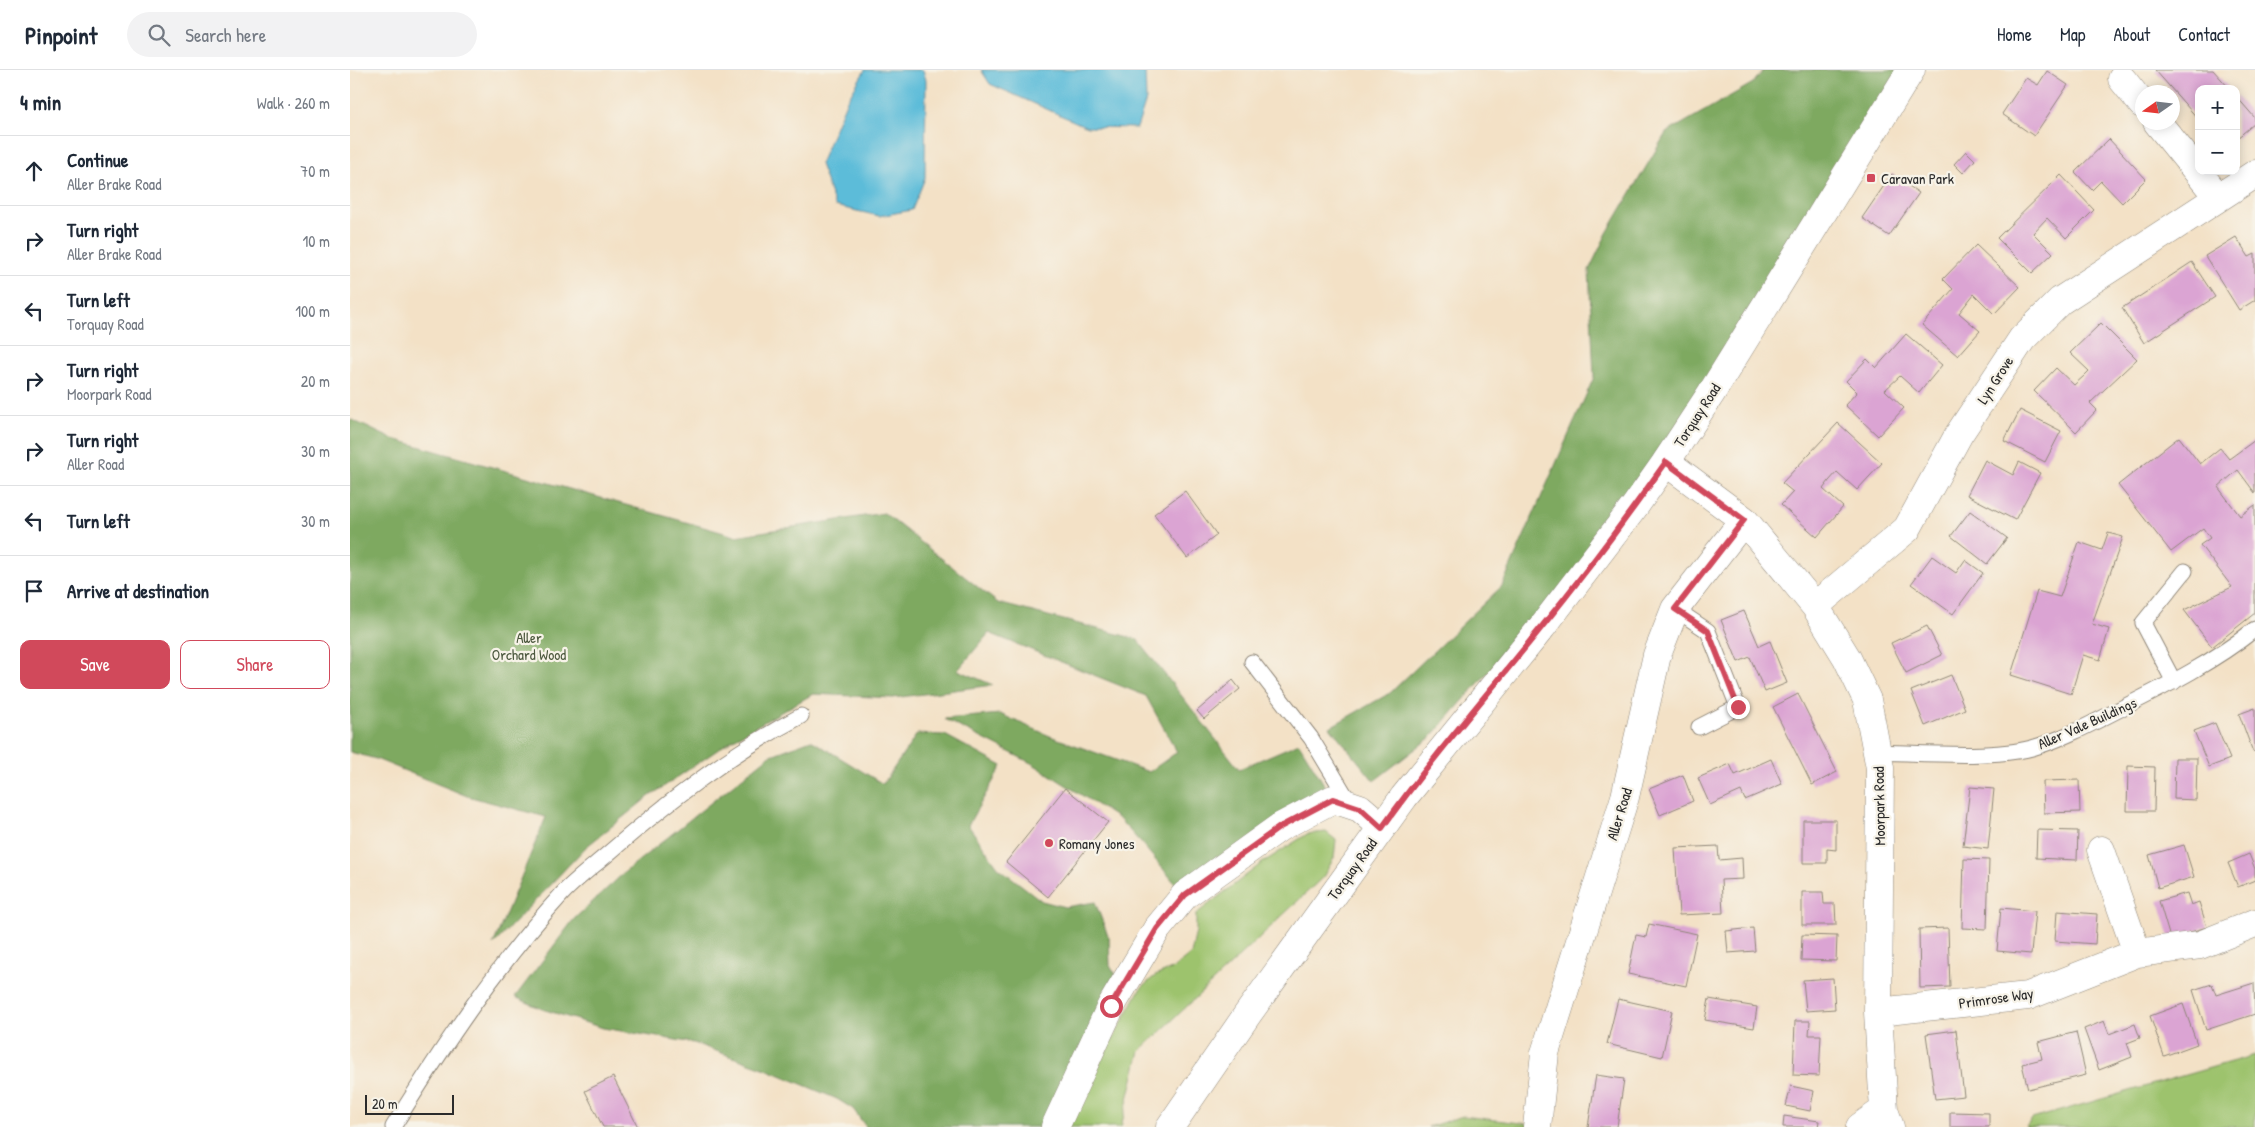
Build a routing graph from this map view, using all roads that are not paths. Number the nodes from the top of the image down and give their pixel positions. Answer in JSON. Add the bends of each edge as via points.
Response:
{"nodes":[{"id":1,"x":1911,"y":70,"type":"edge"},
{"id":2,"x":2122,"y":80,"type":"dead end"},
{"id":3,"x":2135,"y":96,"type":"edge"},
{"id":4,"x":2164,"y":130,"type":"edge"},
{"id":5,"x":2255,"y":174,"type":"edge"},
{"id":6,"x":2218,"y":197,"type":"junction"},
{"id":7,"x":1666,"y":462,"type":"junction"},
{"id":8,"x":1744,"y":520,"type":"junction"},
{"id":9,"x":2185,"y":571,"type":"dead end"},
{"id":10,"x":1815,"y":606,"type":"junction"},
{"id":11,"x":1675,"y":609,"type":"junction"},
{"id":12,"x":2255,"y":629,"type":"edge"},
{"id":13,"x":1252,"y":662,"type":"dead end"},
{"id":14,"x":2174,"y":682,"type":"junction"},
{"id":15,"x":801,"y":716,"type":"dead end"},
{"id":16,"x":1700,"y":727,"type":"dead end"},
{"id":17,"x":1876,"y":752,"type":"junction"},
{"id":18,"x":1351,"y":805,"type":"junction"},
{"id":19,"x":1382,"y":828,"type":"junction"},
{"id":20,"x":2102,"y":850,"type":"dead end"},
{"id":21,"x":2255,"y":923,"type":"edge"},
{"id":22,"x":2137,"y":953,"type":"junction"},
{"id":23,"x":1878,"y":1012,"type":"junction"},
{"id":24,"x":1887,"y":1118,"type":"edge"},
{"id":25,"x":393,"y":1127,"type":"edge"},
{"id":26,"x":1055,"y":1127,"type":"edge"},
{"id":27,"x":1170,"y":1127,"type":"edge"},
{"id":28,"x":1537,"y":1127,"type":"edge"},
{"id":29,"x":1860,"y":1127,"type":"edge"}],
"edges":[{"from":1,"to":7,"type":"street","name":"Torquay Road"},
{"from":2,"to":3,"type":"street"},
{"from":4,"to":6,"type":"street"},
{"from":5,"to":6,"type":"street","name":"Lyn Grove"},
{"from":6,"to":10,"type":"street","name":"Lyn Grove","via":[[2060,301],[2022,339],[1959,434],[1907,529]]},
{"from":7,"to":8,"type":"street","name":"Moorpark Road"},
{"from":7,"to":19,"type":"street","name":"Torquay Road","via":[[1548,619]]},
{"from":8,"to":10,"type":"street","name":"Moorpark Road"},
{"from":8,"to":11,"type":"street","name":"Aller Road"},
{"from":9,"to":14,"type":"lane","via":[[2143,623]]},
{"from":10,"to":17,"type":"street","name":"Moorpark Road","via":[[1847,658],[1867,700]]},
{"from":11,"to":16,"type":"lane","via":[[1708,631],[1738,707]]},
{"from":11,"to":28,"type":"street","name":"Aller Road","via":[[1657,655],[1625,797],[1545,1053]]},
{"from":12,"to":14,"type":"lane","name":"Aller Vale Buildings"},
{"from":13,"to":18,"type":"lane","via":[[1311,738]]},
{"from":14,"to":17,"type":"lane","name":"Aller Vale Buildings","via":[[2086,726],[2031,748],[1984,754]]},
{"from":15,"to":25,"type":"lane","via":[[762,736],[653,814],[563,893],[497,972],[431,1065]]},
{"from":17,"to":23,"type":"street","name":"Moorpark Road","via":[[1880,768]]},
{"from":18,"to":19,"type":"street","via":[[1360,808]]},
{"from":18,"to":26,"type":"street","via":[[1333,799],[1280,827],[1185,895],[1157,929],[1111,1006]]},
{"from":19,"to":27,"type":"street","name":"Torquay Road"},
{"from":20,"to":22,"type":"street"},
{"from":21,"to":22,"type":"street","name":"Primrose Way","via":[[2200,945]]},
{"from":22,"to":23,"type":"street","name":"Primrose Way","via":[[2028,996]]},
{"from":23,"to":24,"type":"street","name":"Moorpark Road"},
{"from":24,"to":29,"type":"street","name":"Moorpark Road"}]}
